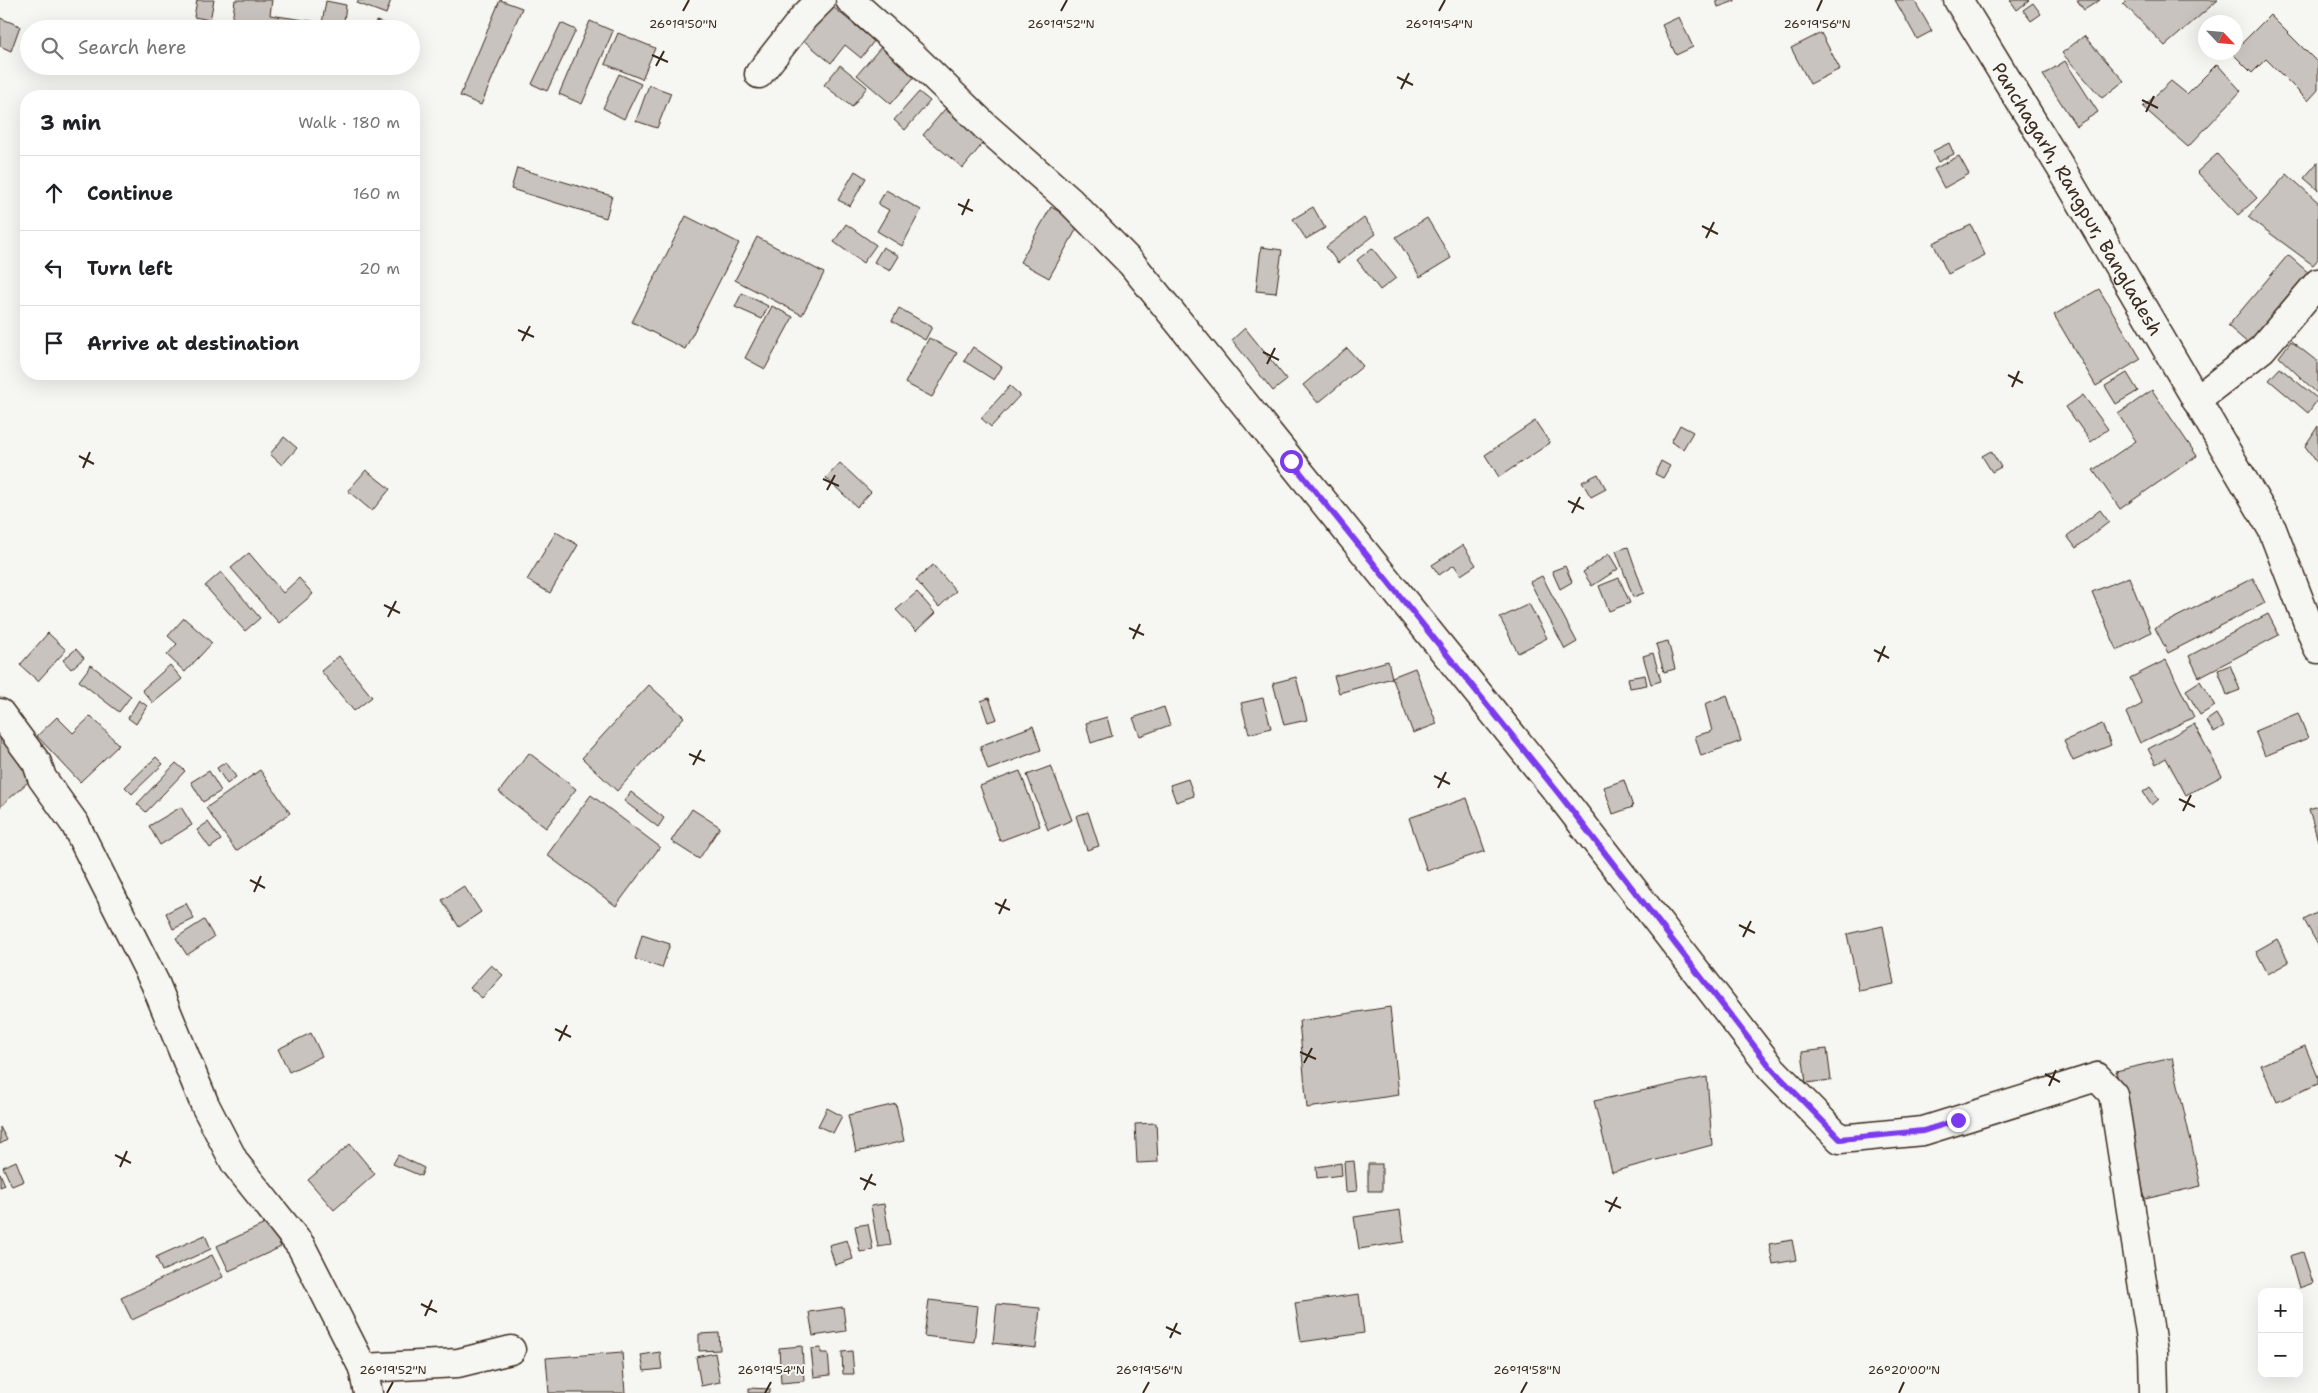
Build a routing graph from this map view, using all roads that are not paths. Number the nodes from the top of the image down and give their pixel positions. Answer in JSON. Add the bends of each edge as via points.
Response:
{"nodes":[{"id":1,"x":821,"y":0,"type":"edge"},
{"id":2,"x":850,"y":0,"type":"edge"},
{"id":3,"x":1958,"y":0,"type":"edge"},
{"id":4,"x":759,"y":74,"type":"dead end"},
{"id":5,"x":2318,"y":283,"type":"edge"},
{"id":6,"x":2196,"y":400,"type":"junction"},
{"id":7,"x":2318,"y":649,"type":"edge"},
{"id":8,"x":0,"y":714,"type":"edge"},
{"id":9,"x":511,"y":1350,"type":"dead end"},
{"id":10,"x":366,"y":1381,"type":"edge"},
{"id":11,"x":2154,"y":1393,"type":"edge"}],
"edges":[{"from":1,"to":4,"type":"street"},
{"from":2,"to":11,"type":"street","via":[[1070,201],[1132,264],[1560,795],[1772,1069],[1840,1139],[1923,1131],[2097,1077],[2113,1094],[2154,1352]]},
{"from":3,"to":6,"type":"street","name":"Panchagarh, Rangpur, Bangladesh","via":[[2061,168]]},
{"from":5,"to":6,"type":"street","via":[[2262,349]]},
{"from":6,"to":7,"type":"street","name":"Panchagarh, Rangpur, Bangladesh","via":[[2272,529]]},
{"from":8,"to":10,"type":"street","via":[[75,824],[155,984],[205,1105],[235,1163],[301,1246]]},
{"from":9,"to":10,"type":"street"}]}
